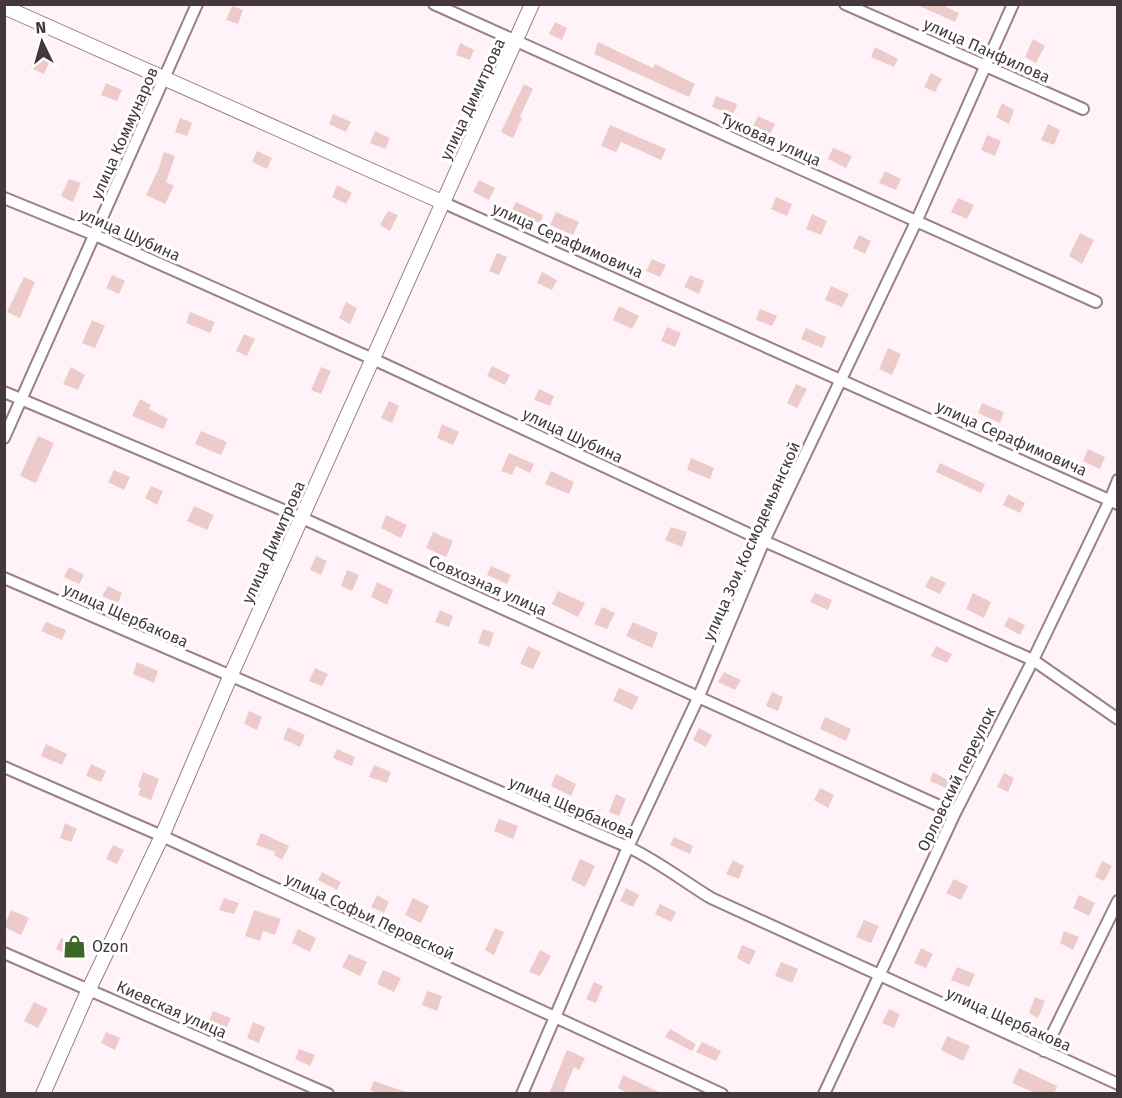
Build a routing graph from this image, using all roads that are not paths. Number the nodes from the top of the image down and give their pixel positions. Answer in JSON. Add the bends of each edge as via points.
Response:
{"nodes":[{"id":1,"x":196,"y":4,"type":"edge"},
{"id":2,"x":434,"y":4,"type":"edge"},
{"id":3,"x":532,"y":4,"type":"edge"},
{"id":4,"x":845,"y":4,"type":"edge"},
{"id":5,"x":1013,"y":4,"type":"edge"},
{"id":6,"x":4,"y":7,"type":"edge"},
{"id":7,"x":517,"y":41,"type":"junction"},
{"id":8,"x":987,"y":66,"type":"junction"},
{"id":9,"x":165,"y":77,"type":"junction"},
{"id":10,"x":1083,"y":108,"type":"dead end"},
{"id":11,"x":4,"y":198,"type":"edge"},
{"id":12,"x":442,"y":202,"type":"junction"},
{"id":13,"x":916,"y":222,"type":"junction"},
{"id":14,"x":95,"y":235,"type":"junction"},
{"id":15,"x":1096,"y":302,"type":"dead end"},
{"id":16,"x":373,"y":359,"type":"junction"},
{"id":17,"x":842,"y":381,"type":"junction"},
{"id":18,"x":4,"y":392,"type":"edge"},
{"id":19,"x":21,"y":399,"type":"junction"},
{"id":20,"x":4,"y":438,"type":"edge"},
{"id":21,"x":1118,"y":480,"type":"edge"},
{"id":22,"x":1114,"y":502,"type":"edge"},
{"id":23,"x":302,"y":518,"type":"junction"},
{"id":24,"x":764,"y":541,"type":"junction"},
{"id":25,"x":4,"y":578,"type":"edge"},
{"id":26,"x":1033,"y":660,"type":"junction"},
{"id":27,"x":230,"y":677,"type":"junction"},
{"id":28,"x":699,"y":696,"type":"junction"},
{"id":29,"x":1118,"y":719,"type":"edge"},
{"id":30,"x":4,"y":767,"type":"edge"},
{"id":31,"x":955,"y":813,"type":"junction"},
{"id":32,"x":162,"y":836,"type":"junction"},
{"id":33,"x":628,"y":847,"type":"junction"},
{"id":34,"x":1118,"y":901,"type":"edge"},
{"id":35,"x":4,"y":952,"type":"edge"},
{"id":36,"x":878,"y":976,"type":"junction"},
{"id":37,"x":89,"y":989,"type":"junction"},
{"id":38,"x":555,"y":1017,"type":"junction"},
{"id":39,"x":1044,"y":1051,"type":"junction"},
{"id":40,"x":1118,"y":1084,"type":"edge"},
{"id":41,"x":43,"y":1094,"type":"edge"},
{"id":42,"x":328,"y":1094,"type":"edge"},
{"id":43,"x":522,"y":1094,"type":"edge"},
{"id":44,"x":722,"y":1094,"type":"edge"},
{"id":45,"x":824,"y":1094,"type":"edge"}],
"edges":[{"from":1,"to":9,"type":"street","name":"улица Коммунаров"},
{"from":2,"to":7,"type":"street","name":"Туковая улица"},
{"from":3,"to":7,"type":"street","name":"улица Димитрова"},
{"from":4,"to":8,"type":"street","name":"улица Панфилова"},
{"from":5,"to":8,"type":"street","name":"улица Зои Космодемьянской"},
{"from":6,"to":9,"type":"street","name":"улица Серафимовича"},
{"from":7,"to":12,"type":"street","name":"улица Димитрова"},
{"from":7,"to":13,"type":"street","name":"Туковая улица"},
{"from":8,"to":10,"type":"street","name":"улица Панфилова"},
{"from":8,"to":13,"type":"street","name":"улица Зои Космодемьянской"},
{"from":9,"to":12,"type":"street","name":"улица Серафимовича"},
{"from":9,"to":14,"type":"street","name":"улица Коммунаров"},
{"from":11,"to":14,"type":"street","name":"улица Шубина"},
{"from":12,"to":16,"type":"street","name":"улица Димитрова"},
{"from":12,"to":17,"type":"street","name":"улица Серафимовича"},
{"from":13,"to":15,"type":"street","name":"Туковая улица"},
{"from":13,"to":17,"type":"street","name":"улица Зои Космодемьянской"},
{"from":14,"to":16,"type":"street","name":"улица Шубина"},
{"from":14,"to":19,"type":"street","name":"улица Коммунаров"},
{"from":16,"to":23,"type":"street","name":"улица Димитрова"},
{"from":16,"to":24,"type":"street","name":"улица Шубина"},
{"from":17,"to":22,"type":"street","name":"улица Серафимовича"},
{"from":17,"to":24,"type":"street","name":"улица Зои Космодемьянской"},
{"from":18,"to":19,"type":"street","name":"Совхозная улица"},
{"from":19,"to":20,"type":"street","name":"улица Коммунаров"},
{"from":19,"to":23,"type":"street","name":"Совхозная улица"},
{"from":21,"to":22,"type":"street","name":"Орловский переулок"},
{"from":22,"to":26,"type":"street","name":"Орловский переулок"},
{"from":23,"to":27,"type":"street","name":"улица Димитрова"},
{"from":23,"to":28,"type":"street","name":"Совхозная улица"},
{"from":24,"to":26,"type":"street","name":"улица Шубина"},
{"from":24,"to":28,"type":"street","name":"улица Зои Космодемьянской"},
{"from":25,"to":27,"type":"street","name":"улица Щербакова"},
{"from":26,"to":29,"type":"street","name":"улица Шубина"},
{"from":26,"to":31,"type":"street","name":"Орловский переулок"},
{"from":27,"to":32,"type":"street","name":"улица Димитрова"},
{"from":27,"to":33,"type":"street","name":"улица Щербакова"},
{"from":28,"to":31,"type":"street","name":"Совхозная улица"},
{"from":28,"to":33,"type":"street","name":"улица Зои Космодемьянской"},
{"from":30,"to":32,"type":"street","name":"улица Софьи Перовской"},
{"from":31,"to":36,"type":"street","name":"Орловский переулок"},
{"from":32,"to":37,"type":"street","name":"улица Димитрова"},
{"from":32,"to":38,"type":"street","name":"улица Софьи Перовской"},
{"from":33,"to":36,"type":"street","name":"улица Щербакова","via":[[656,860],[711,898]]},
{"from":33,"to":38,"type":"street","name":"улица Зои Космодемьянской"},
{"from":34,"to":39,"type":"street"},
{"from":35,"to":37,"type":"street","name":"Киевская улица"},
{"from":36,"to":39,"type":"street","name":"улица Щербакова"},
{"from":36,"to":45,"type":"street","name":"Орловский переулок"},
{"from":37,"to":41,"type":"street","name":"улица Димитрова"},
{"from":37,"to":42,"type":"street","name":"Киевская улица"},
{"from":38,"to":43,"type":"street","name":"улица Зои Космодемьянской"},
{"from":38,"to":44,"type":"street","name":"улица Софьи Перовской"},
{"from":39,"to":40,"type":"street","name":"улица Щербакова"}]}
